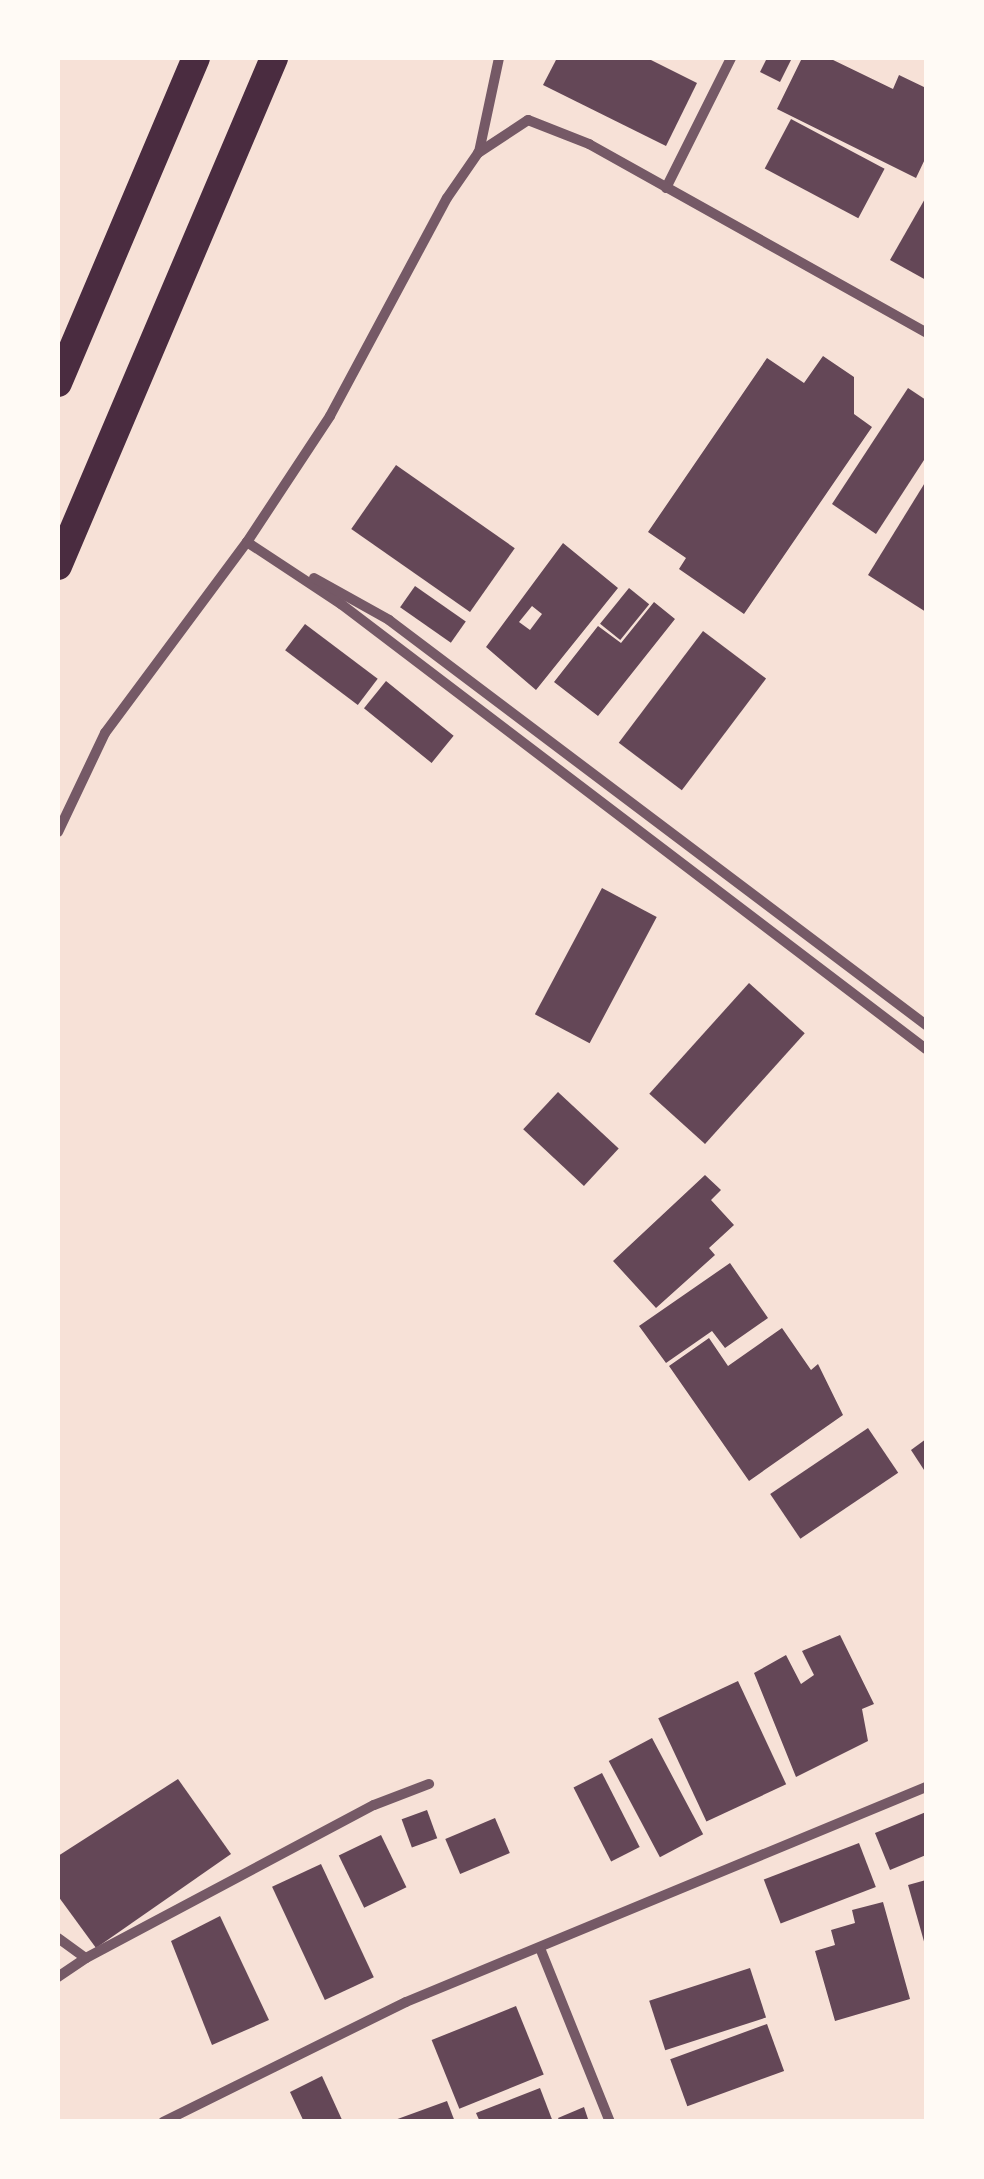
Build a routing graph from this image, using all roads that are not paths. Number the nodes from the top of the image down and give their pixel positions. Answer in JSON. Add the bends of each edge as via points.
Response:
{"nodes":[{"id":1,"x":196,"y":58,"type":"edge"},
{"id":2,"x":274,"y":58,"type":"edge"},
{"id":3,"x":499,"y":58,"type":"edge"},
{"id":4,"x":730,"y":58,"type":"edge"},
{"id":5,"x":478,"y":153,"type":"junction"},
{"id":6,"x":666,"y":188,"type":"junction"},
{"id":7,"x":926,"y":332,"type":"edge"},
{"id":8,"x":58,"y":383,"type":"edge"},
{"id":9,"x":247,"y":542,"type":"junction"},
{"id":10,"x":58,"y":566,"type":"edge"},
{"id":11,"x":58,"y":832,"type":"edge"},
{"id":12,"x":926,"y":1025,"type":"edge"},
{"id":13,"x":926,"y":1049,"type":"edge"},
{"id":14,"x":429,"y":1784,"type":"dead end"},
{"id":15,"x":926,"y":1787,"type":"edge"},
{"id":16,"x":58,"y":1938,"type":"edge"},
{"id":17,"x":540,"y":1948,"type":"junction"},
{"id":18,"x":86,"y":1958,"type":"junction"},
{"id":19,"x":58,"y":1977,"type":"edge"},
{"id":20,"x":163,"y":2122,"type":"edge"},
{"id":21,"x":610,"y":2122,"type":"edge"}],
"edges":[{"from":1,"to":8,"type":"highway"},
{"from":2,"to":10,"type":"highway"},
{"from":3,"to":5,"type":"street"},
{"from":4,"to":6,"type":"street"},
{"from":5,"to":6,"type":"street","via":[[528,120],[589,144]]},
{"from":5,"to":9,"type":"street","via":[[330,416]]},
{"from":6,"to":7,"type":"street"},
{"from":9,"to":11,"type":"street","via":[[104,733]]},
{"from":9,"to":12,"type":"street","via":[[389,620]]},
{"from":9,"to":13,"type":"street","via":[[372,627]]},
{"from":14,"to":18,"type":"street","via":[[374,1805]]},
{"from":15,"to":17,"type":"street"},
{"from":16,"to":18,"type":"street"},
{"from":17,"to":20,"type":"street","via":[[406,2002]]},
{"from":17,"to":21,"type":"street"},
{"from":18,"to":19,"type":"street"}]}
